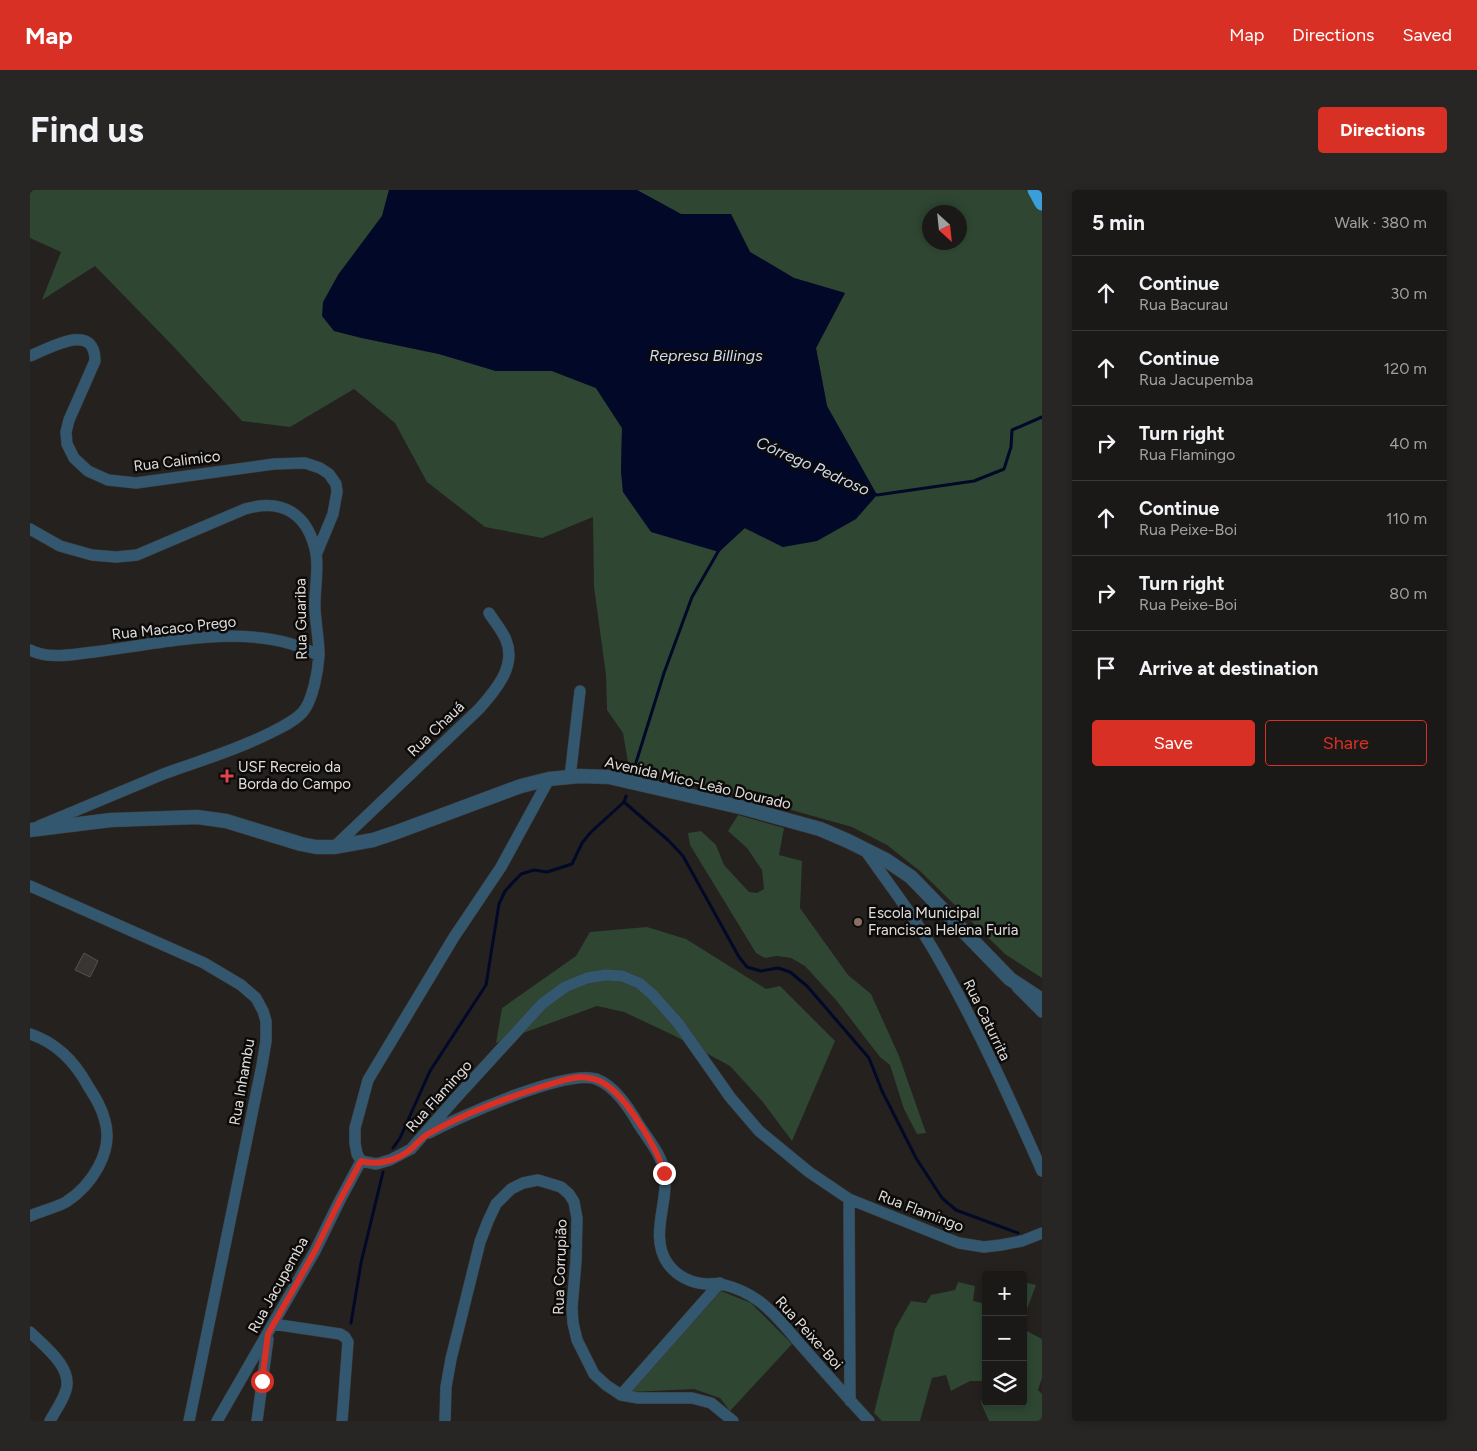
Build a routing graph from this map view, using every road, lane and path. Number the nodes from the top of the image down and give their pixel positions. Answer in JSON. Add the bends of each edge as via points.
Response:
{"nodes":[{"id":1,"x":1035,"y":190,"type":"edge"},
{"id":2,"x":1042,"y":203,"type":"edge"},
{"id":3,"x":30,"y":356,"type":"edge"},
{"id":4,"x":30,"y":528,"type":"edge"},
{"id":5,"x":316,"y":555,"type":"junction"},
{"id":6,"x":489,"y":612,"type":"dead end"},
{"id":7,"x":30,"y":650,"type":"edge"},
{"id":8,"x":319,"y":656,"type":"junction"},
{"id":9,"x":580,"y":691,"type":"dead end"},
{"id":10,"x":570,"y":777,"type":"junction"},
{"id":11,"x":549,"y":779,"type":"junction"},
{"id":12,"x":30,"y":830,"type":"edge"},
{"id":13,"x":334,"y":847,"type":"junction"},
{"id":14,"x":865,"y":850,"type":"junction"},
{"id":15,"x":898,"y":867,"type":"junction"},
{"id":16,"x":30,"y":886,"type":"edge"},
{"id":17,"x":893,"y":889,"type":"junction"},
{"id":18,"x":1010,"y":980,"type":"junction"},
{"id":19,"x":1042,"y":1000,"type":"edge"},
{"id":20,"x":1042,"y":1012,"type":"edge"},
{"id":21,"x":30,"y":1034,"type":"edge"},
{"id":22,"x":423,"y":1136,"type":"junction"},
{"id":23,"x":361,"y":1161,"type":"junction"},
{"id":24,"x":1042,"y":1171,"type":"edge"},
{"id":25,"x":849,"y":1199,"type":"junction"},
{"id":26,"x":30,"y":1216,"type":"edge"},
{"id":27,"x":1042,"y":1233,"type":"edge"},
{"id":28,"x":720,"y":1283,"type":"junction"},
{"id":29,"x":271,"y":1329,"type":"junction"},
{"id":30,"x":30,"y":1332,"type":"edge"},
{"id":31,"x":621,"y":1394,"type":"junction"},
{"id":32,"x":850,"y":1401,"type":"junction"},
{"id":33,"x":50,"y":1421,"type":"edge"},
{"id":34,"x":189,"y":1421,"type":"edge"},
{"id":35,"x":218,"y":1421,"type":"edge"},
{"id":36,"x":257,"y":1421,"type":"edge"},
{"id":37,"x":342,"y":1421,"type":"edge"},
{"id":38,"x":445,"y":1421,"type":"edge"},
{"id":39,"x":733,"y":1421,"type":"edge"},
{"id":40,"x":869,"y":1421,"type":"edge"}],
"edges":[{"from":1,"to":2,"type":"highway"},
{"from":3,"to":5,"type":"street","name":"Rua Calimico","via":[[74,339],[92,344],[95,361],[69,420],[67,444],[74,458],[88,471],[108,480],[136,483],[274,464],[305,463],[329,474],[338,492],[333,514]]},
{"from":4,"to":5,"type":"street","name":"Rua Guariba","via":[[60,546],[92,555],[137,555],[260,504],[279,506],[304,522]]},
{"from":5,"to":8,"type":"street","name":"Rua Guariba","via":[[315,609]]},
{"from":6,"to":13,"type":"street","name":"Rua Chauá","via":[[506,640],[508,654],[505,674],[495,692]]},
{"from":7,"to":8,"type":"street","name":"Rua Macaco Prego","via":[[56,656],[162,642],[255,636],[306,648]]},
{"from":8,"to":12,"type":"street","name":"Rua Guariba","via":[[311,698],[303,712],[290,723],[248,744],[162,775]]},
{"from":9,"to":10,"type":"street"},
{"from":10,"to":11,"type":"street","name":"Avenida Mico-Leão Dourado"},
{"from":10,"to":14,"type":"street","name":"Avenida Mico-Leão Dourado","via":[[609,776],[744,808],[820,829]]},
{"from":11,"to":13,"type":"street","name":"Avenida Mico-Leão Dourado","via":[[498,794],[373,840]]},
{"from":11,"to":23,"type":"street","via":[[501,867],[454,937],[368,1080],[355,1128],[356,1154]]},
{"from":12,"to":13,"type":"street","name":"Avenida Mico-Leão Dourado","via":[[111,820],[197,817],[301,844]]},
{"from":14,"to":15,"type":"street","name":"Avenida Mico-Leão Dourado"},
{"from":14,"to":17,"type":"street","name":"Rua Caturrita"},
{"from":15,"to":17,"type":"street"},
{"from":15,"to":18,"type":"street","name":"Avenida Mico-Leão Dourado"},
{"from":16,"to":34,"type":"street","name":"Rua Inhambu","via":[[204,964],[241,985],[256,998],[266,1021],[262,1065]]},
{"from":17,"to":24,"type":"street","name":"Rua Caturrita","via":[[965,1008]]},
{"from":18,"to":19,"type":"street","name":"Avenida Mico-Leão Dourado"},
{"from":18,"to":20,"type":"street"},
{"from":21,"to":26,"type":"street","via":[[67,1056],[82,1076],[106,1122],[107,1138],[96,1172],[83,1189],[64,1203]]},
{"from":22,"to":23,"type":"street","name":"Rua Flamingo","via":[[411,1149],[390,1160],[376,1164]]},
{"from":22,"to":25,"type":"street","name":"Rua Flamingo","via":[[542,1004],[565,987],[586,978],[622,976],[639,983],[678,1023],[730,1097],[759,1131],[809,1172]]},
{"from":22,"to":28,"type":"street","name":"Rua Peixe-Boi","via":[[514,1096],[564,1080],[586,1077],[597,1080],[621,1100],[662,1162],[665,1186],[659,1244],[667,1263],[684,1278],[705,1284]]},
{"from":23,"to":29,"type":"street","name":"Rua Jacupemba"},
{"from":25,"to":27,"type":"street","name":"Rua Flamingo","via":[[959,1243],[1001,1245]]},
{"from":25,"to":32,"type":"street"},
{"from":28,"to":31,"type":"street"},
{"from":28,"to":32,"type":"street","name":"Rua Peixe-Boi","via":[[760,1301]]},
{"from":29,"to":35,"type":"street","name":"Rua Jacupemba"},
{"from":29,"to":36,"type":"street"},
{"from":29,"to":37,"type":"street","via":[[345,1337],[348,1342]]},
{"from":30,"to":33,"type":"street","via":[[61,1364],[67,1379],[67,1389]]},
{"from":31,"to":38,"type":"street","name":"Rua Corrupião","via":[[594,1374],[577,1340],[572,1308],[577,1218],[574,1202],[561,1187],[538,1180],[511,1189],[496,1204],[488,1221],[451,1359]]},
{"from":31,"to":39,"type":"street","name":"Rua Corrupião","via":[[638,1398],[692,1398],[711,1403]]},
{"from":32,"to":40,"type":"street","name":"Rua Peixe-Boi"}]}
